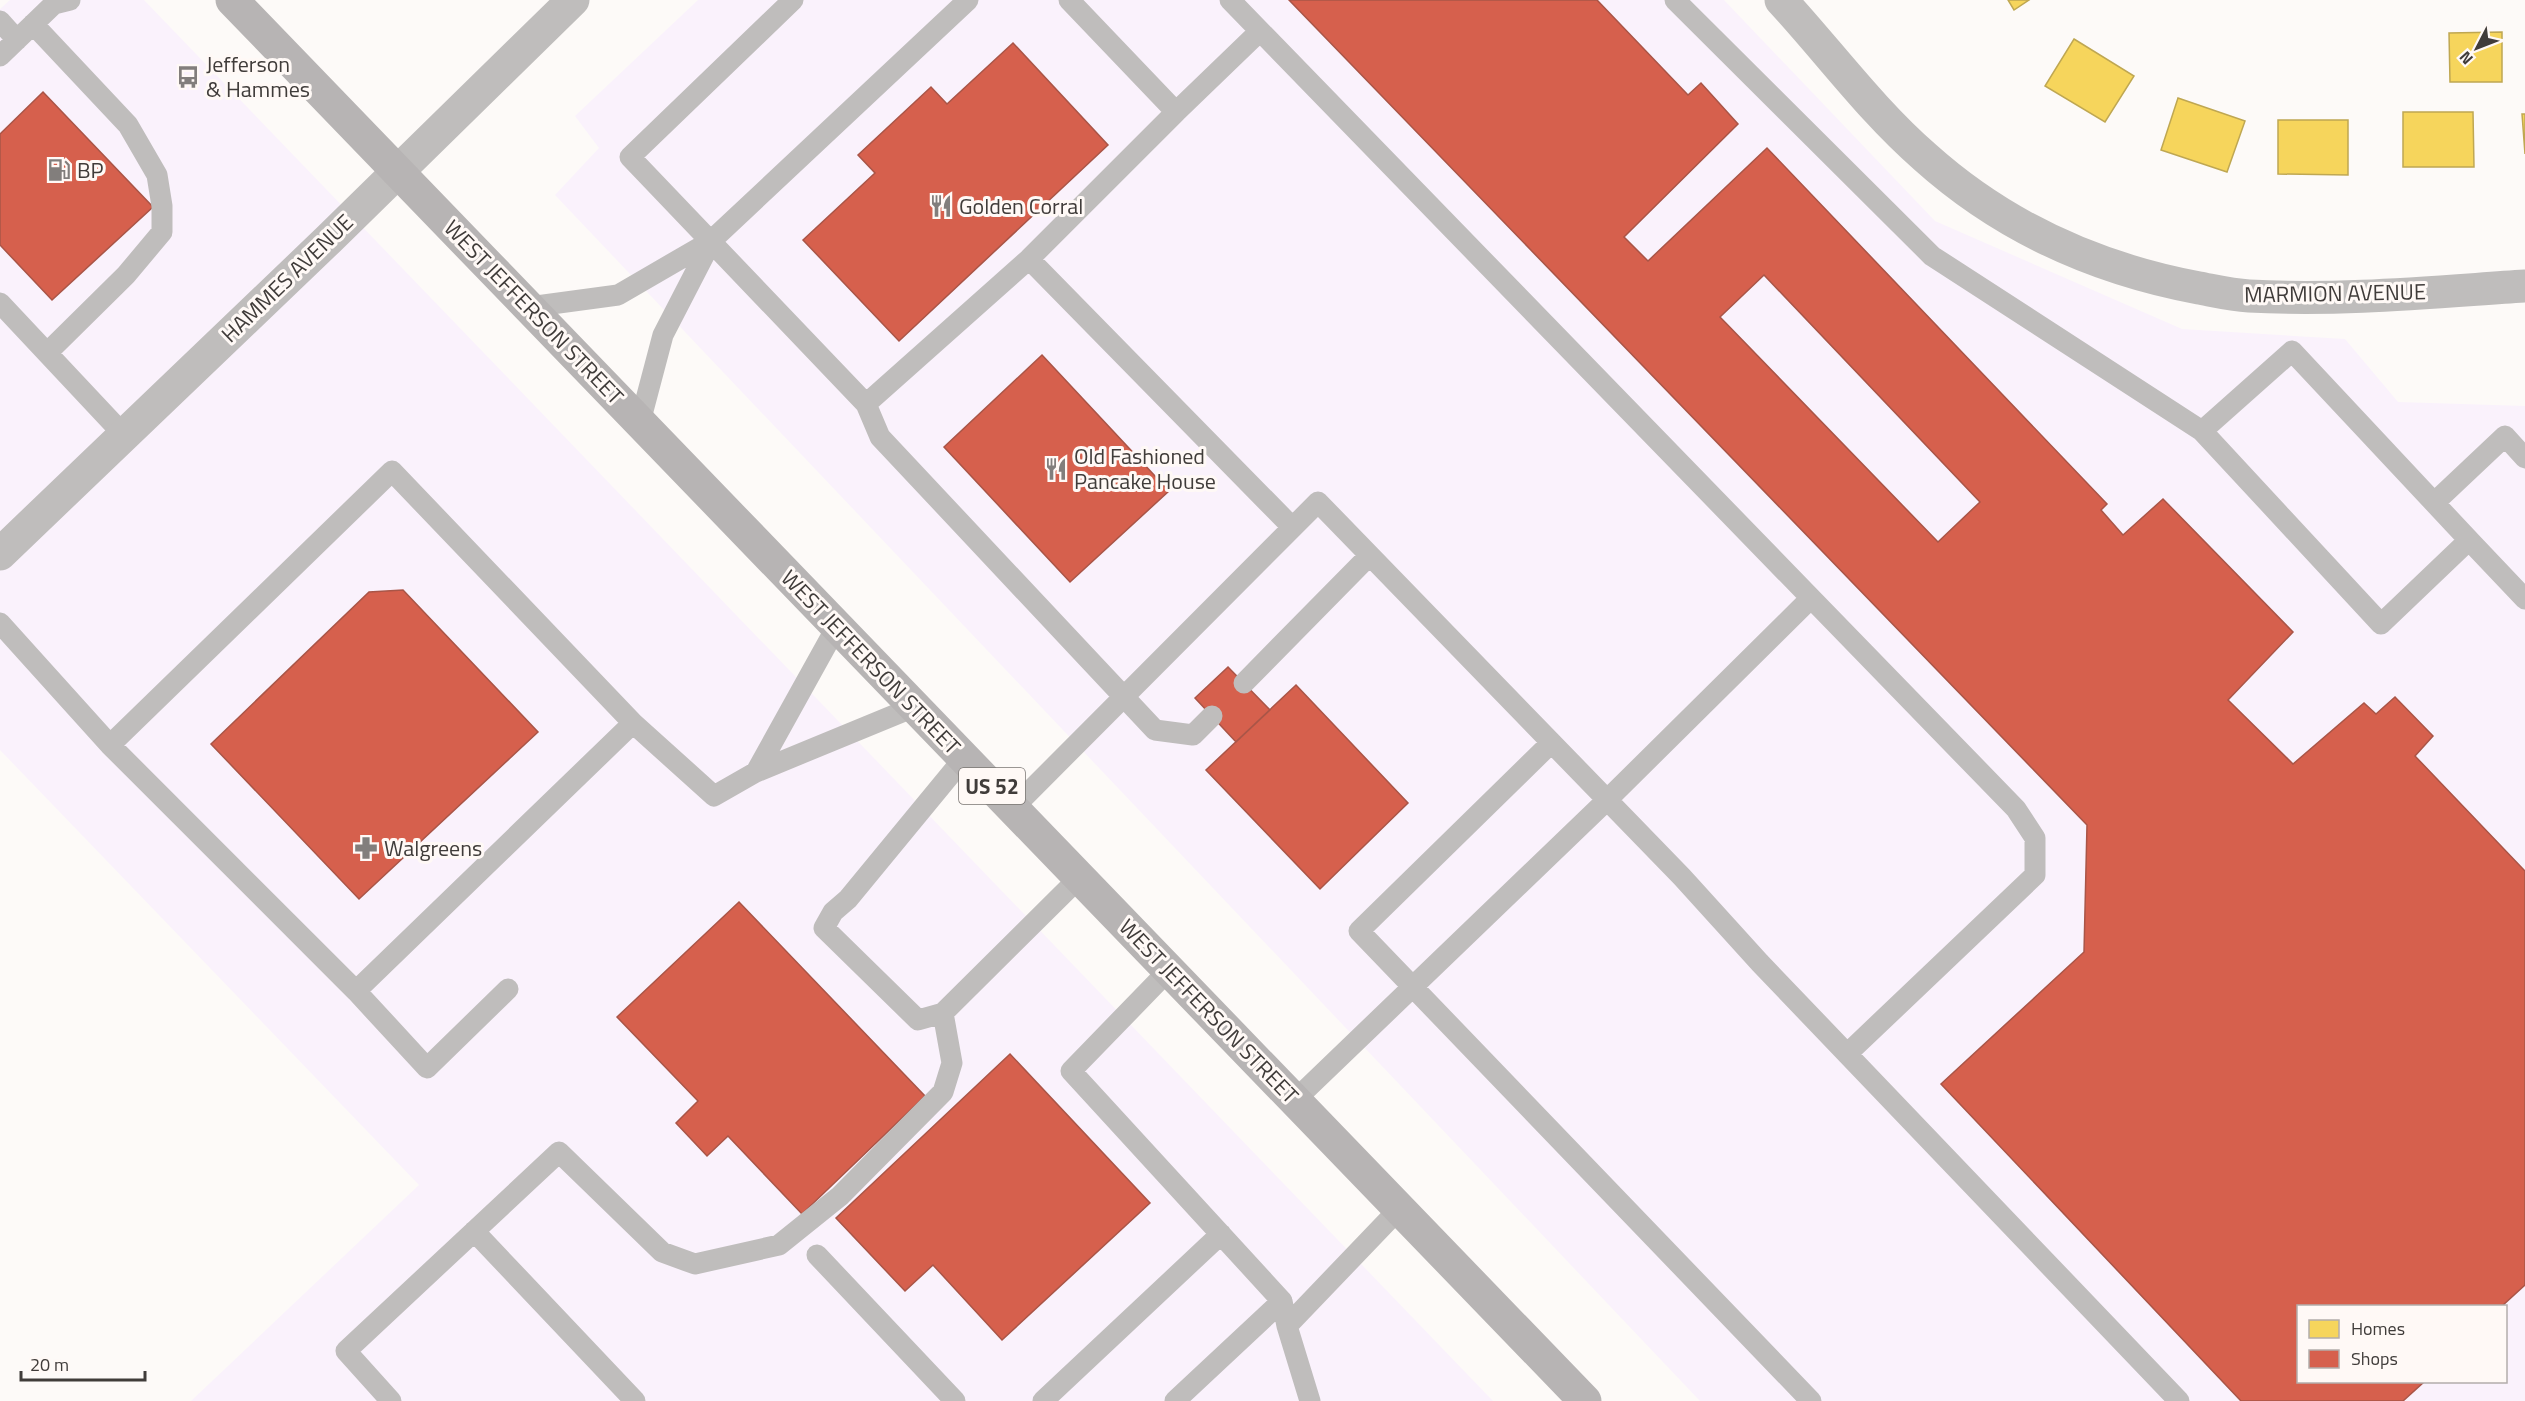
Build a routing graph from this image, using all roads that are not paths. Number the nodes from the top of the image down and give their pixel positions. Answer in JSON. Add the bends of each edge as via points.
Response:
{"nodes":[{"id":1,"x":232,"y":0,"type":"edge"},
{"id":2,"x":573,"y":0,"type":"edge"},
{"id":3,"x":793,"y":0,"type":"edge"},
{"id":4,"x":968,"y":0,"type":"edge"},
{"id":5,"x":1069,"y":0,"type":"edge"},
{"id":6,"x":1230,"y":0,"type":"edge"},
{"id":7,"x":1675,"y":0,"type":"edge"},
{"id":8,"x":60,"y":1,"type":"edge"},
{"id":9,"x":1790,"y":3,"type":"edge"},
{"id":10,"x":0,"y":21,"type":"edge"},
{"id":11,"x":33,"y":24,"type":"junction"},
{"id":12,"x":1260,"y":31,"type":"junction"},
{"id":13,"x":17,"y":40,"type":"junction"},
{"id":14,"x":0,"y":56,"type":"edge"},
{"id":15,"x":1176,"y":112,"type":"junction"},
{"id":16,"x":398,"y":172,"type":"junction"},
{"id":17,"x":711,"y":241,"type":"junction"},
{"id":18,"x":1029,"y":259,"type":"junction"},
{"id":19,"x":2525,"y":286,"type":"edge"},
{"id":20,"x":0,"y":303,"type":"edge"},
{"id":21,"x":530,"y":308,"type":"junction"},
{"id":22,"x":47,"y":353,"type":"junction"},
{"id":23,"x":866,"y":404,"type":"junction"},
{"id":24,"x":640,"y":422,"type":"junction"},
{"id":25,"x":2202,"y":431,"type":"junction"},
{"id":26,"x":123,"y":434,"type":"junction"},
{"id":27,"x":2525,"y":458,"type":"edge"},
{"id":28,"x":2435,"y":502,"type":"junction"},
{"id":29,"x":1292,"y":528,"type":"junction"},
{"id":30,"x":2469,"y":540,"type":"junction"},
{"id":31,"x":0,"y":554,"type":"edge"},
{"id":32,"x":1369,"y":556,"type":"junction"},
{"id":33,"x":1811,"y":598,"type":"junction"},
{"id":34,"x":2525,"y":599,"type":"edge"},
{"id":35,"x":0,"y":623,"type":"edge"},
{"id":36,"x":837,"y":626,"type":"junction"},
{"id":37,"x":1244,"y":683,"type":"dead end"},
{"id":38,"x":1124,"y":697,"type":"junction"},
{"id":39,"x":914,"y":707,"type":"junction"},
{"id":40,"x":1212,"y":716,"type":"dead end"},
{"id":41,"x":633,"y":723,"type":"junction"},
{"id":42,"x":110,"y":744,"type":"junction"},
{"id":43,"x":1550,"y":744,"type":"junction"},
{"id":44,"x":964,"y":758,"type":"junction"},
{"id":45,"x":756,"y":772,"type":"junction"},
{"id":46,"x":1606,"y":801,"type":"junction"},
{"id":47,"x":1013,"y":808,"type":"junction"},
{"id":48,"x":1079,"y":878,"type":"junction"},
{"id":49,"x":1169,"y":970,"type":"junction"},
{"id":50,"x":1413,"y":987,"type":"junction"},
{"id":51,"x":508,"y":989,"type":"dead end"},
{"id":52,"x":356,"y":991,"type":"junction"},
{"id":53,"x":943,"y":1013,"type":"junction"},
{"id":54,"x":1847,"y":1054,"type":"junction"},
{"id":55,"x":1295,"y":1100,"type":"junction"},
{"id":56,"x":1400,"y":1209,"type":"junction"},
{"id":57,"x":474,"y":1231,"type":"junction"},
{"id":58,"x":1221,"y":1234,"type":"junction"},
{"id":59,"x":817,"y":1255,"type":"dead end"},
{"id":60,"x":1282,"y":1300,"type":"junction"},
{"id":61,"x":1287,"y":1326,"type":"junction"},
{"id":62,"x":391,"y":1401,"type":"edge"},
{"id":63,"x":635,"y":1401,"type":"edge"},
{"id":64,"x":955,"y":1401,"type":"edge"},
{"id":65,"x":1043,"y":1401,"type":"edge"},
{"id":66,"x":1175,"y":1401,"type":"edge"},
{"id":67,"x":1310,"y":1401,"type":"edge"},
{"id":68,"x":1586,"y":1401,"type":"edge"},
{"id":69,"x":1811,"y":1401,"type":"edge"},
{"id":70,"x":2179,"y":1401,"type":"edge"}],
"edges":[{"from":1,"to":16,"type":"main road","name":"WEST JEFFERSON STREET","number":"US 52"},
{"from":2,"to":16,"type":"street","name":"HAMMES AVENUE"},
{"from":3,"to":17,"type":"lane","via":[[630,157]]},
{"from":4,"to":17,"type":"lane"},
{"from":5,"to":15,"type":"lane"},
{"from":6,"to":12,"type":"lane"},
{"from":7,"to":25,"type":"lane","via":[[1932,256]]},
{"from":8,"to":11,"type":"lane"},
{"from":9,"to":19,"type":"street","name":"MARMION AVENUE","via":[[1895,130],[1957,184],[1990,209],[2046,240],[2117,268],[2247,296],[2377,296]]},
{"from":10,"to":13,"type":"lane"},
{"from":11,"to":13,"type":"lane"},
{"from":11,"to":22,"type":"lane","via":[[128,125],[157,175],[162,206],[162,232],[126,275]]},
{"from":12,"to":15,"type":"lane"},
{"from":12,"to":33,"type":"lane"},
{"from":13,"to":14,"type":"lane"},
{"from":15,"to":18,"type":"lane"},
{"from":16,"to":21,"type":"main road","name":"WEST JEFFERSON STREET","number":"US 52"},
{"from":16,"to":26,"type":"street","name":"HAMMES AVENUE"},
{"from":17,"to":21,"type":"lane","via":[[618,295]]},
{"from":17,"to":23,"type":"lane"},
{"from":17,"to":24,"type":"lane","via":[[663,335]]},
{"from":18,"to":23,"type":"lane"},
{"from":18,"to":29,"type":"lane"},
{"from":20,"to":22,"type":"lane"},
{"from":21,"to":24,"type":"main road","name":"WEST JEFFERSON STREET","number":"US 52"},
{"from":22,"to":26,"type":"lane"},
{"from":23,"to":38,"type":"lane","via":[[880,437]]},
{"from":24,"to":36,"type":"main road","name":"WEST JEFFERSON STREET","number":"US 52"},
{"from":25,"to":28,"type":"lane","via":[[2292,351]]},
{"from":25,"to":30,"type":"lane","via":[[2381,624]]},
{"from":26,"to":31,"type":"street","name":"HAMMES AVENUE"},
{"from":27,"to":28,"type":"lane","via":[[2505,436]]},
{"from":28,"to":30,"type":"lane"},
{"from":29,"to":32,"type":"lane","via":[[1318,502]]},
{"from":29,"to":38,"type":"lane"},
{"from":30,"to":34,"type":"lane"},
{"from":32,"to":37,"type":"lane"},
{"from":32,"to":43,"type":"lane"},
{"from":33,"to":46,"type":"lane"},
{"from":33,"to":54,"type":"lane","via":[[2016,810],[2035,838],[2035,875]]},
{"from":35,"to":42,"type":"lane"},
{"from":36,"to":39,"type":"main road","name":"WEST JEFFERSON STREET","number":"US 52"},
{"from":36,"to":45,"type":"lane"},
{"from":38,"to":40,"type":"lane","via":[[1155,730],[1193,735]]},
{"from":38,"to":47,"type":"lane"},
{"from":39,"to":44,"type":"main road","name":"WEST JEFFERSON STREET","number":"US 52"},
{"from":39,"to":45,"type":"lane"},
{"from":41,"to":42,"type":"lane","via":[[393,471]]},
{"from":41,"to":45,"type":"lane","via":[[714,796]]},
{"from":41,"to":52,"type":"lane"},
{"from":42,"to":52,"type":"lane"},
{"from":43,"to":46,"type":"lane"},
{"from":43,"to":50,"type":"lane","via":[[1359,931]]},
{"from":44,"to":47,"type":"main road","name":"WEST JEFFERSON STREET","number":"US 52"},
{"from":44,"to":53,"type":"lane","via":[[848,899],[833,912],[824,928],[918,1020]]},
{"from":46,"to":50,"type":"lane"},
{"from":46,"to":54,"type":"lane"},
{"from":47,"to":48,"type":"main road","name":"WEST JEFFERSON STREET","number":"US 52"},
{"from":48,"to":49,"type":"main road","name":"WEST JEFFERSON STREET","number":"US 52"},
{"from":48,"to":53,"type":"lane"},
{"from":49,"to":55,"type":"main road","name":"WEST JEFFERSON STREET","number":"US 52"},
{"from":49,"to":58,"type":"lane","via":[[1071,1071]]},
{"from":50,"to":55,"type":"lane"},
{"from":50,"to":69,"type":"lane"},
{"from":51,"to":52,"type":"lane","via":[[427,1068]]},
{"from":53,"to":57,"type":"lane","via":[[952,1063],[943,1092],[840,1196],[779,1245],[695,1264],[662,1252],[558,1152]]},
{"from":54,"to":70,"type":"lane"},
{"from":55,"to":56,"type":"main road","name":"WEST JEFFERSON STREET","number":"US 52"},
{"from":56,"to":61,"type":"lane"},
{"from":56,"to":68,"type":"main road","name":"WEST JEFFERSON STREET","number":"US 52"},
{"from":57,"to":62,"type":"lane","via":[[346,1351]]},
{"from":57,"to":63,"type":"lane"},
{"from":58,"to":60,"type":"lane"},
{"from":58,"to":65,"type":"lane"},
{"from":59,"to":64,"type":"lane"},
{"from":60,"to":61,"type":"lane"},
{"from":60,"to":66,"type":"lane"},
{"from":61,"to":67,"type":"lane"}]}
